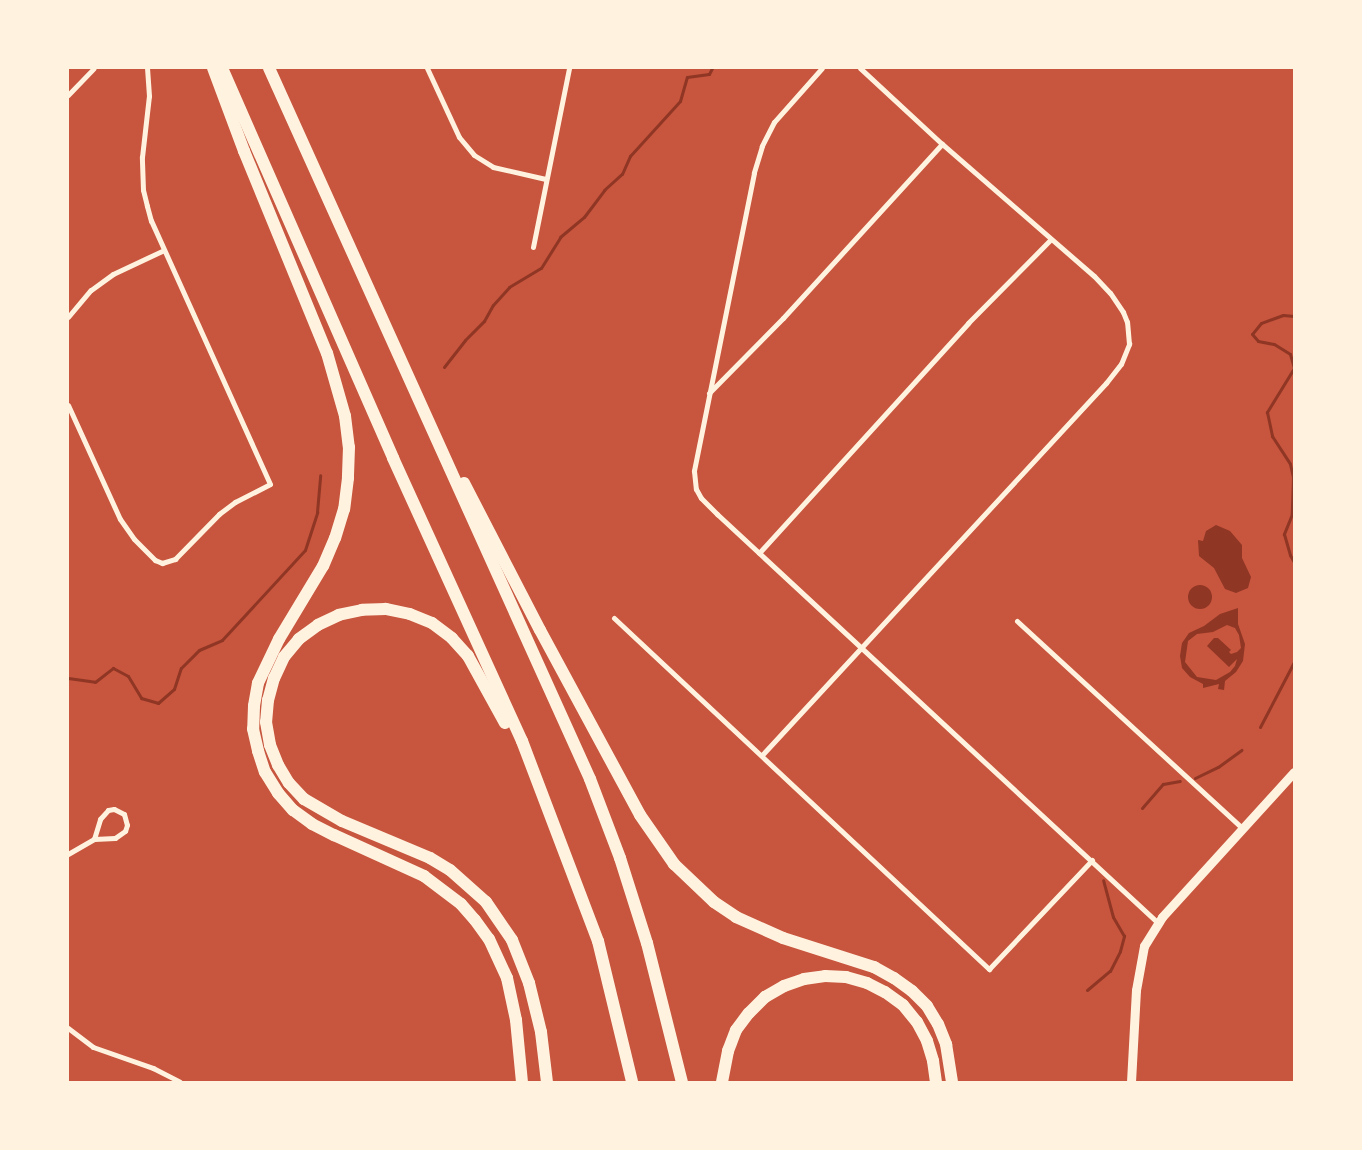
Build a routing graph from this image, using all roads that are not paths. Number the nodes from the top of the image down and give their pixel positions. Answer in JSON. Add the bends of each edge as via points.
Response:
{"nodes":[{"id":1,"x":94,"y":68,"type":"edge"},
{"id":2,"x":147,"y":68,"type":"edge"},
{"id":3,"x":213,"y":68,"type":"edge"},
{"id":4,"x":222,"y":68,"type":"edge"},
{"id":5,"x":269,"y":68,"type":"edge"},
{"id":6,"x":427,"y":68,"type":"edge"},
{"id":7,"x":569,"y":68,"type":"edge"},
{"id":8,"x":822,"y":68,"type":"edge"},
{"id":9,"x":860,"y":68,"type":"edge"},
{"id":10,"x":68,"y":95,"type":"edge"},
{"id":11,"x":942,"y":144,"type":"junction"},
{"id":12,"x":546,"y":179,"type":"junction"},
{"id":13,"x":1050,"y":240,"type":"junction"},
{"id":14,"x":533,"y":247,"type":"dead end"},
{"id":15,"x":164,"y":250,"type":"junction"},
{"id":16,"x":68,"y":317,"type":"edge"},
{"id":17,"x":709,"y":394,"type":"junction"},
{"id":18,"x":68,"y":405,"type":"edge"},
{"id":19,"x":425,"y":412,"type":"junction"},
{"id":20,"x":759,"y":553,"type":"junction"},
{"id":21,"x":614,"y":618,"type":"dead end"},
{"id":22,"x":1017,"y":621,"type":"dead end"},
{"id":23,"x":861,"y":648,"type":"junction"},
{"id":24,"x":762,"y":755,"type":"junction"},
{"id":25,"x":1294,"y":772,"type":"edge"},
{"id":26,"x":549,"y":810,"type":"junction"},
{"id":27,"x":1242,"y":828,"type":"junction"},
{"id":28,"x":94,"y":839,"type":"junction"},
{"id":29,"x":68,"y":854,"type":"edge"},
{"id":30,"x":1092,"y":860,"type":"junction"},
{"id":31,"x":1158,"y":922,"type":"junction"},
{"id":32,"x":68,"y":1028,"type":"edge"},
{"id":33,"x":180,"y":1082,"type":"edge"},
{"id":34,"x":522,"y":1082,"type":"edge"},
{"id":35,"x":547,"y":1082,"type":"edge"},
{"id":36,"x":632,"y":1082,"type":"edge"},
{"id":37,"x":682,"y":1082,"type":"edge"},
{"id":38,"x":722,"y":1082,"type":"edge"},
{"id":39,"x":936,"y":1082,"type":"edge"},
{"id":40,"x":952,"y":1082,"type":"edge"},
{"id":41,"x":1130,"y":1082,"type":"edge"}],
"edges":[{"from":1,"to":10,"type":"street"},
{"from":2,"to":15,"type":"street","via":[[143,190],[151,221]]},
{"from":3,"to":34,"type":"highway","via":[[327,353],[342,400],[349,447],[344,509],[336,538],[258,683],[253,728],[258,751],[278,793],[293,810],[312,824],[424,876],[445,890],[475,920],[507,978],[516,1020]]},
{"from":4,"to":26,"type":"highway","via":[[393,458],[522,741]]},
{"from":5,"to":19,"type":"highway"},
{"from":6,"to":12,"type":"street","via":[[459,137],[474,155],[493,167]]},
{"from":7,"to":12,"type":"street"},
{"from":8,"to":17,"type":"street","via":[[782,112],[762,146],[748,199]]},
{"from":9,"to":11,"type":"street"},
{"from":11,"to":13,"type":"street"},
{"from":11,"to":17,"type":"street"},
{"from":12,"to":14,"type":"street"},
{"from":13,"to":20,"type":"street","via":[[968,323]]},
{"from":13,"to":23,"type":"street","via":[[1094,276],[1118,303],[1129,332],[1125,354],[1106,383]]},
{"from":15,"to":16,"type":"street","via":[[113,274],[92,290]]},
{"from":15,"to":18,"type":"street","via":[[270,484],[219,514],[175,559],[162,563],[154,560],[120,519]]},
{"from":17,"to":20,"type":"street","via":[[694,480],[701,498]]},
{"from":19,"to":37,"type":"highway","via":[[590,779],[647,943]]},
{"from":19,"to":40,"type":"highway","via":[[640,815],[674,864],[714,902],[736,917],[783,938],[874,967],[912,991],[938,1024],[946,1044]]},
{"from":20,"to":23,"type":"street"},
{"from":21,"to":24,"type":"street"},
{"from":22,"to":27,"type":"street"},
{"from":23,"to":24,"type":"street"},
{"from":23,"to":30,"type":"street"},
{"from":24,"to":30,"type":"street","via":[[989,969]]},
{"from":25,"to":27,"type":"street"},
{"from":26,"to":35,"type":"highway","via":[[468,656],[432,623],[386,609],[339,615],[299,639],[284,657],[274,678],[266,722],[270,744],[285,777],[304,799],[321,811],[430,858],[456,875],[486,902],[512,940],[529,983]]},
{"from":26,"to":36,"type":"highway","via":[[598,941]]},
{"from":27,"to":31,"type":"street"},
{"from":28,"to":28,"type":"street","via":[[121,836],[127,825],[124,814],[114,809],[104,814]]},
{"from":28,"to":29,"type":"street"},
{"from":30,"to":31,"type":"street"},
{"from":31,"to":41,"type":"street","via":[[1144,946],[1139,968]]},
{"from":32,"to":33,"type":"street","via":[[93,1047],[153,1068]]},
{"from":38,"to":39,"type":"highway","via":[[736,1030],[749,1013],[765,997],[784,986],[825,976],[866,983],[903,1005],[927,1041]]}]}
